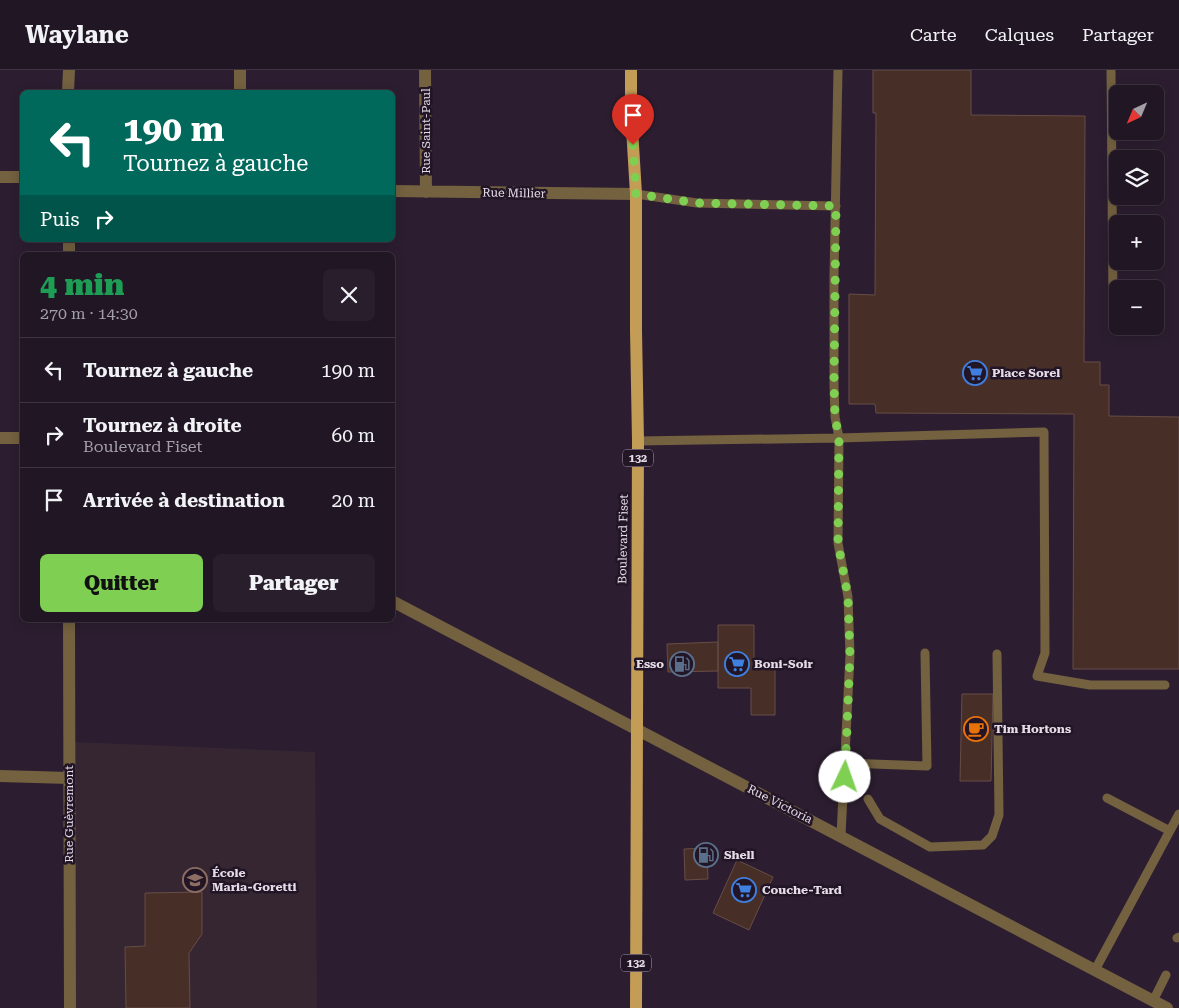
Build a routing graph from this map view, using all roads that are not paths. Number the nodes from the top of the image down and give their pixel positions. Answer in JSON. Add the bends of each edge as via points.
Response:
{"nodes":[{"id":1,"x":68,"y":70,"type":"edge"},
{"id":2,"x":240,"y":70,"type":"edge"},
{"id":3,"x":425,"y":70,"type":"edge"},
{"id":4,"x":631,"y":70,"type":"edge"},
{"id":5,"x":838,"y":70,"type":"edge"},
{"id":6,"x":1111,"y":70,"type":"edge"},
{"id":7,"x":68,"y":90,"type":"edge"},
{"id":8,"x":240,"y":90,"type":"edge"},
{"id":9,"x":0,"y":177,"type":"edge"},
{"id":10,"x":20,"y":177,"type":"edge"},
{"id":11,"x":395,"y":191,"type":"edge"},
{"id":12,"x":426,"y":192,"type":"junction"},
{"id":13,"x":636,"y":194,"type":"junction"},
{"id":14,"x":836,"y":206,"type":"junction"},
{"id":15,"x":1113,"y":280,"type":"edge"},
{"id":16,"x":0,"y":438,"type":"edge"},
{"id":17,"x":20,"y":438,"type":"edge"},
{"id":18,"x":839,"y":438,"type":"junction"},
{"id":19,"x":638,"y":441,"type":"junction"},
{"id":20,"x":395,"y":603,"type":"edge"},
{"id":21,"x":69,"y":622,"type":"edge"},
{"id":22,"x":925,"y":653,"type":"dead end"},
{"id":23,"x":997,"y":654,"type":"dead end"},
{"id":24,"x":1165,"y":685,"type":"dead end"},
{"id":25,"x":636,"y":729,"type":"junction"},
{"id":26,"x":846,"y":763,"type":"junction"},
{"id":27,"x":0,"y":776,"type":"edge"},
{"id":28,"x":69,"y":778,"type":"junction"},
{"id":29,"x":1107,"y":798,"type":"dead end"},
{"id":30,"x":868,"y":799,"type":"dead end"},
{"id":31,"x":1179,"y":814,"type":"edge"},
{"id":32,"x":1170,"y":831,"type":"junction"},
{"id":33,"x":841,"y":835,"type":"junction"},
{"id":34,"x":1095,"y":970,"type":"junction"},
{"id":35,"x":1166,"y":975,"type":"dead end"},
{"id":36,"x":1153,"y":1001,"type":"junction"},
{"id":37,"x":70,"y":1008,"type":"edge"},
{"id":38,"x":636,"y":1008,"type":"edge"},
{"id":39,"x":1167,"y":1008,"type":"edge"}],
"edges":[{"from":1,"to":7,"type":"street"},
{"from":2,"to":8,"type":"street"},
{"from":3,"to":12,"type":"street","name":"Rue Saint-Paul"},
{"from":4,"to":13,"type":"main road","name":"Boulevard Fiset","number":"132"},
{"from":5,"to":14,"type":"lane"},
{"from":6,"to":15,"type":"lane"},
{"from":9,"to":10,"type":"street"},
{"from":11,"to":12,"type":"street","name":"Rue Millier"},
{"from":12,"to":13,"type":"street","name":"Rue Millier"},
{"from":13,"to":14,"type":"lane","via":[[697,203]]},
{"from":13,"to":19,"type":"main road","name":"Boulevard Fiset","number":"132"},
{"from":14,"to":18,"type":"lane","via":[[834,384]]},
{"from":16,"to":17,"type":"street"},
{"from":18,"to":19,"type":"lane"},
{"from":18,"to":24,"type":"lane","via":[[1044,432],[1045,653],[1037,676],[1090,685]]},
{"from":18,"to":26,"type":"lane","via":[[838,543],[848,597],[850,655]]},
{"from":19,"to":25,"type":"main road","name":"Boulevard Fiset","number":"132"},
{"from":20,"to":25,"type":"street","name":"Rue Victoria"},
{"from":21,"to":28,"type":"street","name":"Rue Guèvremont"},
{"from":22,"to":26,"type":"lane","via":[[927,766]]},
{"from":23,"to":30,"type":"lane","via":[[1000,815],[992,836],[983,845],[930,847],[880,819]]},
{"from":25,"to":33,"type":"street","name":"Rue Victoria"},
{"from":25,"to":38,"type":"main road","name":"Boulevard Fiset","number":"132"},
{"from":26,"to":33,"type":"lane"},
{"from":27,"to":28,"type":"street"},
{"from":28,"to":37,"type":"street","name":"Rue Guèvremont"},
{"from":29,"to":32,"type":"lane"},
{"from":31,"to":32,"type":"lane"},
{"from":32,"to":34,"type":"lane"},
{"from":33,"to":34,"type":"street","name":"Rue Victoria"},
{"from":34,"to":36,"type":"street","name":"Rue Victoria"},
{"from":35,"to":36,"type":"lane"},
{"from":36,"to":39,"type":"street","name":"Rue Victoria"}]}
